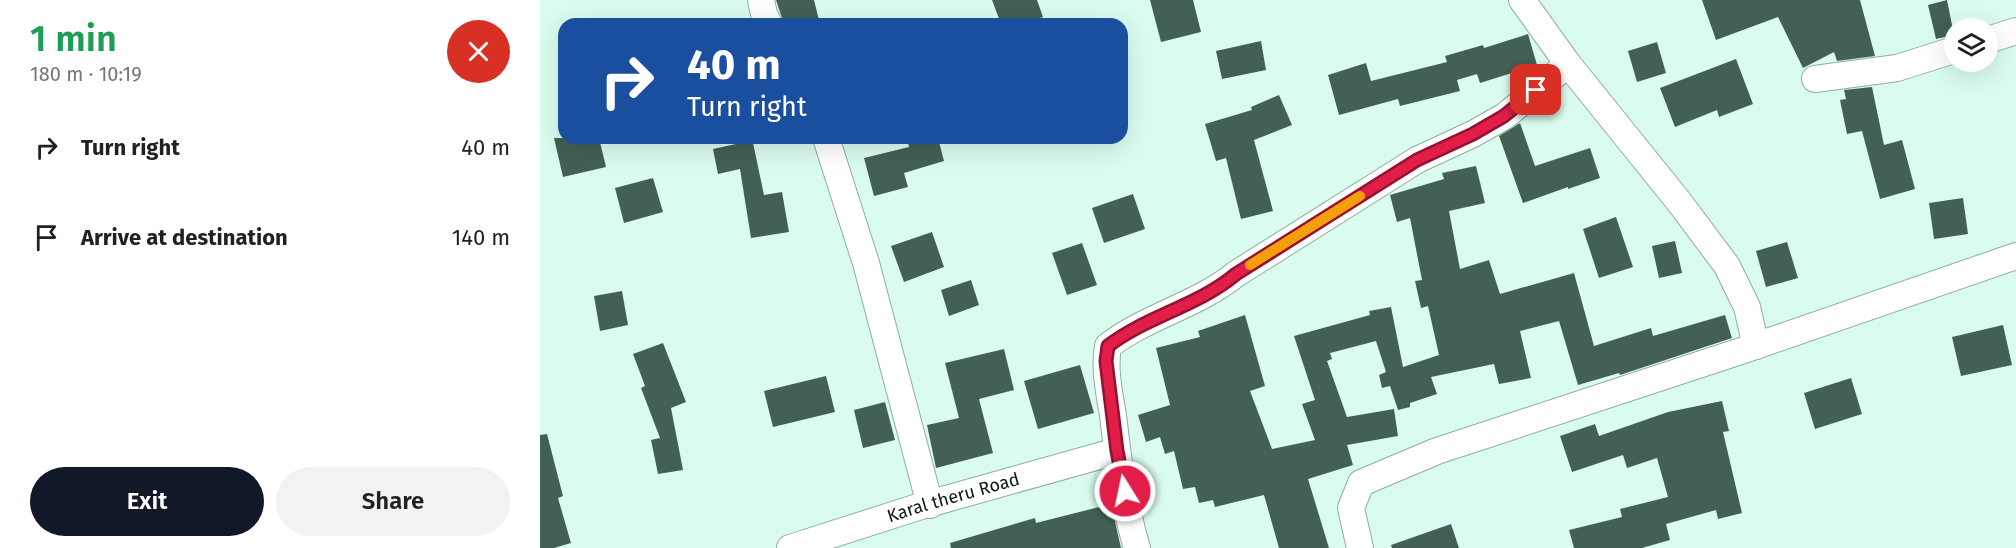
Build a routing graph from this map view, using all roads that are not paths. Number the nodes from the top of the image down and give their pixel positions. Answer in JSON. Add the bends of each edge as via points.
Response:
{"nodes":[{"id":1,"x":761,"y":0,"type":"edge"},
{"id":2,"x":1522,"y":0,"type":"edge"},
{"id":3,"x":766,"y":18,"type":"edge"},
{"id":4,"x":2016,"y":31,"type":"edge"},
{"id":5,"x":1998,"y":37,"type":"edge"},
{"id":6,"x":1944,"y":53,"type":"edge"},
{"id":7,"x":1568,"y":64,"type":"junction"},
{"id":8,"x":1815,"y":79,"type":"dead end"},
{"id":9,"x":828,"y":144,"type":"edge"},
{"id":10,"x":2016,"y":256,"type":"edge"},
{"id":11,"x":1756,"y":346,"type":"junction"},
{"id":12,"x":1117,"y":451,"type":"junction"},
{"id":13,"x":930,"y":505,"type":"junction"},
{"id":14,"x":790,"y":548,"type":"edge"},
{"id":15,"x":1137,"y":548,"type":"edge"},
{"id":16,"x":1360,"y":548,"type":"edge"}],
"edges":[{"from":1,"to":3,"type":"street"},
{"from":2,"to":7,"type":"street"},
{"from":4,"to":5,"type":"street"},
{"from":6,"to":8,"type":"street","via":[[1897,68]]},
{"from":7,"to":11,"type":"street","via":[[1727,266],[1747,307]]},
{"from":7,"to":12,"type":"street","via":[[1504,116],[1417,160],[1218,288],[1122,335],[1108,346],[1106,361]]},
{"from":9,"to":13,"type":"street","via":[[866,263]]},
{"from":10,"to":11,"type":"street"},
{"from":11,"to":16,"type":"street","via":[[1437,451],[1361,483],[1351,507]]},
{"from":12,"to":13,"type":"street","name":"Karal theru Road"},
{"from":12,"to":15,"type":"street"},
{"from":13,"to":14,"type":"street","name":"Karal theru Road"}]}
